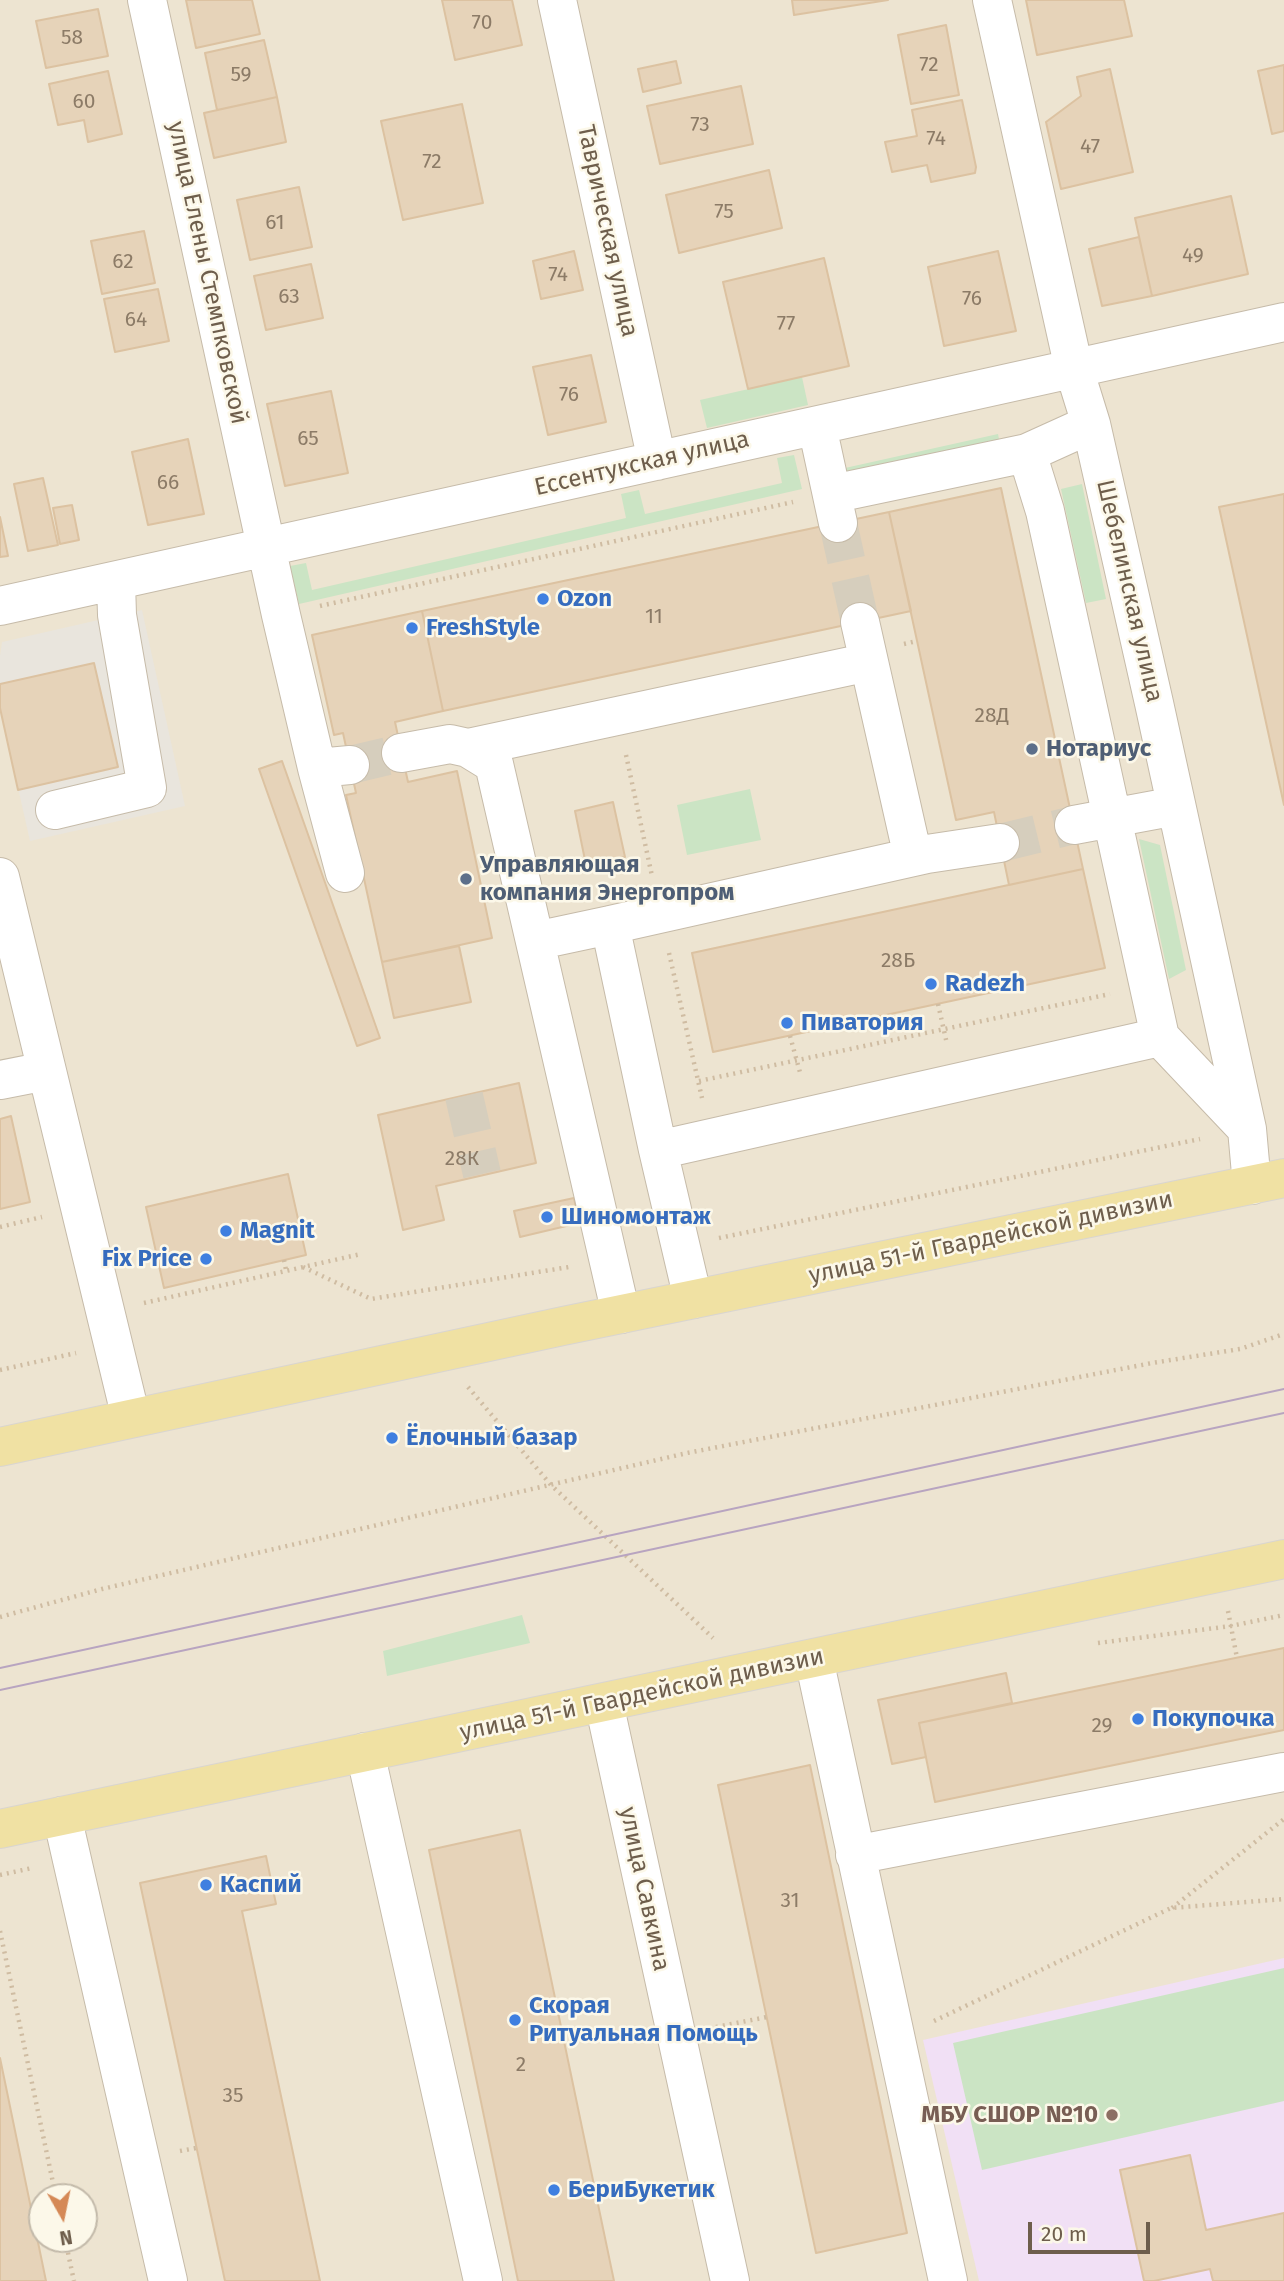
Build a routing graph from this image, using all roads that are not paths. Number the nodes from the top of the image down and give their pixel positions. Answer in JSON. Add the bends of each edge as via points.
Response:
{"nodes":[{"id":1,"x":147,"y":0,"type":"edge"},
{"id":2,"x":557,"y":0,"type":"edge"},
{"id":3,"x":992,"y":0,"type":"edge"},
{"id":4,"x":1284,"y":322,"type":"edge"},
{"id":5,"x":1074,"y":369,"type":"junction"},
{"id":6,"x":1091,"y":424,"type":"junction"},
{"id":7,"x":817,"y":426,"type":"junction"},
{"id":8,"x":1027,"y":453,"type":"junction"},
{"id":9,"x":657,"y":461,"type":"junction"},
{"id":10,"x":266,"y":547,"type":"junction"},
{"id":11,"x":116,"y":582,"type":"junction"},
{"id":12,"x":0,"y":606,"type":"edge"},
{"id":13,"x":860,"y":622,"type":"tunnel mouth"},
{"id":14,"x":869,"y":662,"type":"junction"},
{"id":15,"x":468,"y":748,"type":"junction"},
{"id":16,"x":401,"y":753,"type":"tunnel mouth"},
{"id":17,"x":1176,"y":806,"type":"junction"},
{"id":18,"x":54,"y":810,"type":"dead end"},
{"id":19,"x":1111,"y":817,"type":"junction"},
{"id":20,"x":1074,"y":825,"type":"tunnel mouth"},
{"id":21,"x":1000,"y":843,"type":"tunnel mouth"},
{"id":22,"x":913,"y":857,"type":"junction"},
{"id":23,"x":345,"y":873,"type":"dead end"},
{"id":24,"x":0,"y":877,"type":"edge"},
{"id":25,"x":610,"y":925,"type":"junction"},
{"id":26,"x":535,"y":941,"type":"junction"},
{"id":27,"x":1160,"y":1037,"type":"junction"},
{"id":28,"x":46,"y":1071,"type":"junction"},
{"id":29,"x":0,"y":1080,"type":"edge"},
{"id":30,"x":1247,"y":1129,"type":"junction"},
{"id":31,"x":659,"y":1150,"type":"junction"},
{"id":32,"x":1268,"y":1181,"type":"edge"},
{"id":33,"x":693,"y":1299,"type":"junction"},
{"id":34,"x":621,"y":1314,"type":"junction"},
{"id":35,"x":131,"y":1418,"type":"junction"},
{"id":36,"x":0,"y":1447,"type":"edge"},
{"id":37,"x":1284,"y":1559,"type":"edge"},
{"id":38,"x":814,"y":1659,"type":"junction"},
{"id":39,"x":604,"y":1703,"type":"junction"},
{"id":40,"x":365,"y":1752,"type":"junction"},
{"id":41,"x":1284,"y":1772,"type":"edge"},
{"id":42,"x":62,"y":1816,"type":"junction"},
{"id":43,"x":0,"y":1829,"type":"edge"},
{"id":44,"x":855,"y":1855,"type":"junction"},
{"id":45,"x":167,"y":2281,"type":"edge"},
{"id":46,"x":483,"y":2281,"type":"edge"},
{"id":47,"x":730,"y":2281,"type":"edge"},
{"id":48,"x":948,"y":2281,"type":"edge"}],
"edges":[{"from":1,"to":10,"type":"street","name":"улица Елены Стемпковской"},
{"from":2,"to":9,"type":"street","name":"Таврическая улица"},
{"from":3,"to":5,"type":"street","name":"Шебелинская улица"},
{"from":4,"to":5,"type":"street","name":"Ессентукская улица"},
{"from":5,"to":6,"type":"street","name":"Шебелинская улица"},
{"from":5,"to":7,"type":"street","name":"Ессентукская улица"},
{"from":6,"to":8,"type":"street"},
{"from":6,"to":17,"type":"street","name":"Шебелинская улица"},
{"from":7,"to":8,"type":"street","via":[[835,508]]},
{"from":7,"to":9,"type":"street","name":"Ессентукская улица"},
{"from":8,"to":19,"type":"street","via":[[1045,511]]},
{"from":9,"to":10,"type":"street","name":"Ессентукская улица"},
{"from":10,"to":11,"type":"street","name":"Ессентукская улица"},
{"from":10,"to":23,"type":"street","name":"улица Елены Стемпковской","via":[[281,615],[334,766]]},
{"from":11,"to":12,"type":"street","name":"Ессентукская улица"},
{"from":11,"to":18,"type":"street","via":[[117,615],[147,788]]},
{"from":13,"to":14,"type":"street"},
{"from":14,"to":15,"type":"street"},
{"from":14,"to":22,"type":"street"},
{"from":15,"to":16,"type":"street","via":[[450,744]]},
{"from":15,"to":26,"type":"street","via":[[494,764]]},
{"from":17,"to":19,"type":"street"},
{"from":17,"to":30,"type":"street","name":"Шебелинская улица"},
{"from":19,"to":20,"type":"street"},
{"from":19,"to":27,"type":"street"},
{"from":21,"to":22,"type":"street"},
{"from":22,"to":25,"type":"street"},
{"from":24,"to":28,"type":"street"},
{"from":25,"to":26,"type":"street"},
{"from":25,"to":31,"type":"street"},
{"from":26,"to":34,"type":"street"},
{"from":27,"to":30,"type":"street"},
{"from":27,"to":31,"type":"street"},
{"from":28,"to":29,"type":"street"},
{"from":28,"to":35,"type":"street"},
{"from":30,"to":32,"type":"street","name":"Шебелинская улица"},
{"from":31,"to":33,"type":"street"},
{"from":32,"to":33,"type":"main road","name":"улица 51-й Гвардейской дивизии"},
{"from":33,"to":34,"type":"main road","name":"улица 51-й Гвардейской дивизии"},
{"from":34,"to":35,"type":"main road","name":"улица 51-й Гвардейской дивизии"},
{"from":35,"to":36,"type":"main road","name":"улица 51-й Гвардейской дивизии"},
{"from":37,"to":38,"type":"main road","name":"улица 51-й Гвардейской дивизии"},
{"from":38,"to":39,"type":"main road","name":"улица 51-й Гвардейской дивизии"},
{"from":38,"to":44,"type":"street"},
{"from":39,"to":40,"type":"main road","name":"улица 51-й Гвардейской дивизии"},
{"from":39,"to":47,"type":"street","name":"улица Савкина"},
{"from":40,"to":42,"type":"main road","name":"улица 51-й Гвардейской дивизии"},
{"from":40,"to":46,"type":"street"},
{"from":41,"to":44,"type":"street"},
{"from":42,"to":43,"type":"main road","name":"улица 51-й Гвардейской дивизии"},
{"from":42,"to":45,"type":"street"},
{"from":44,"to":48,"type":"street"}]}
